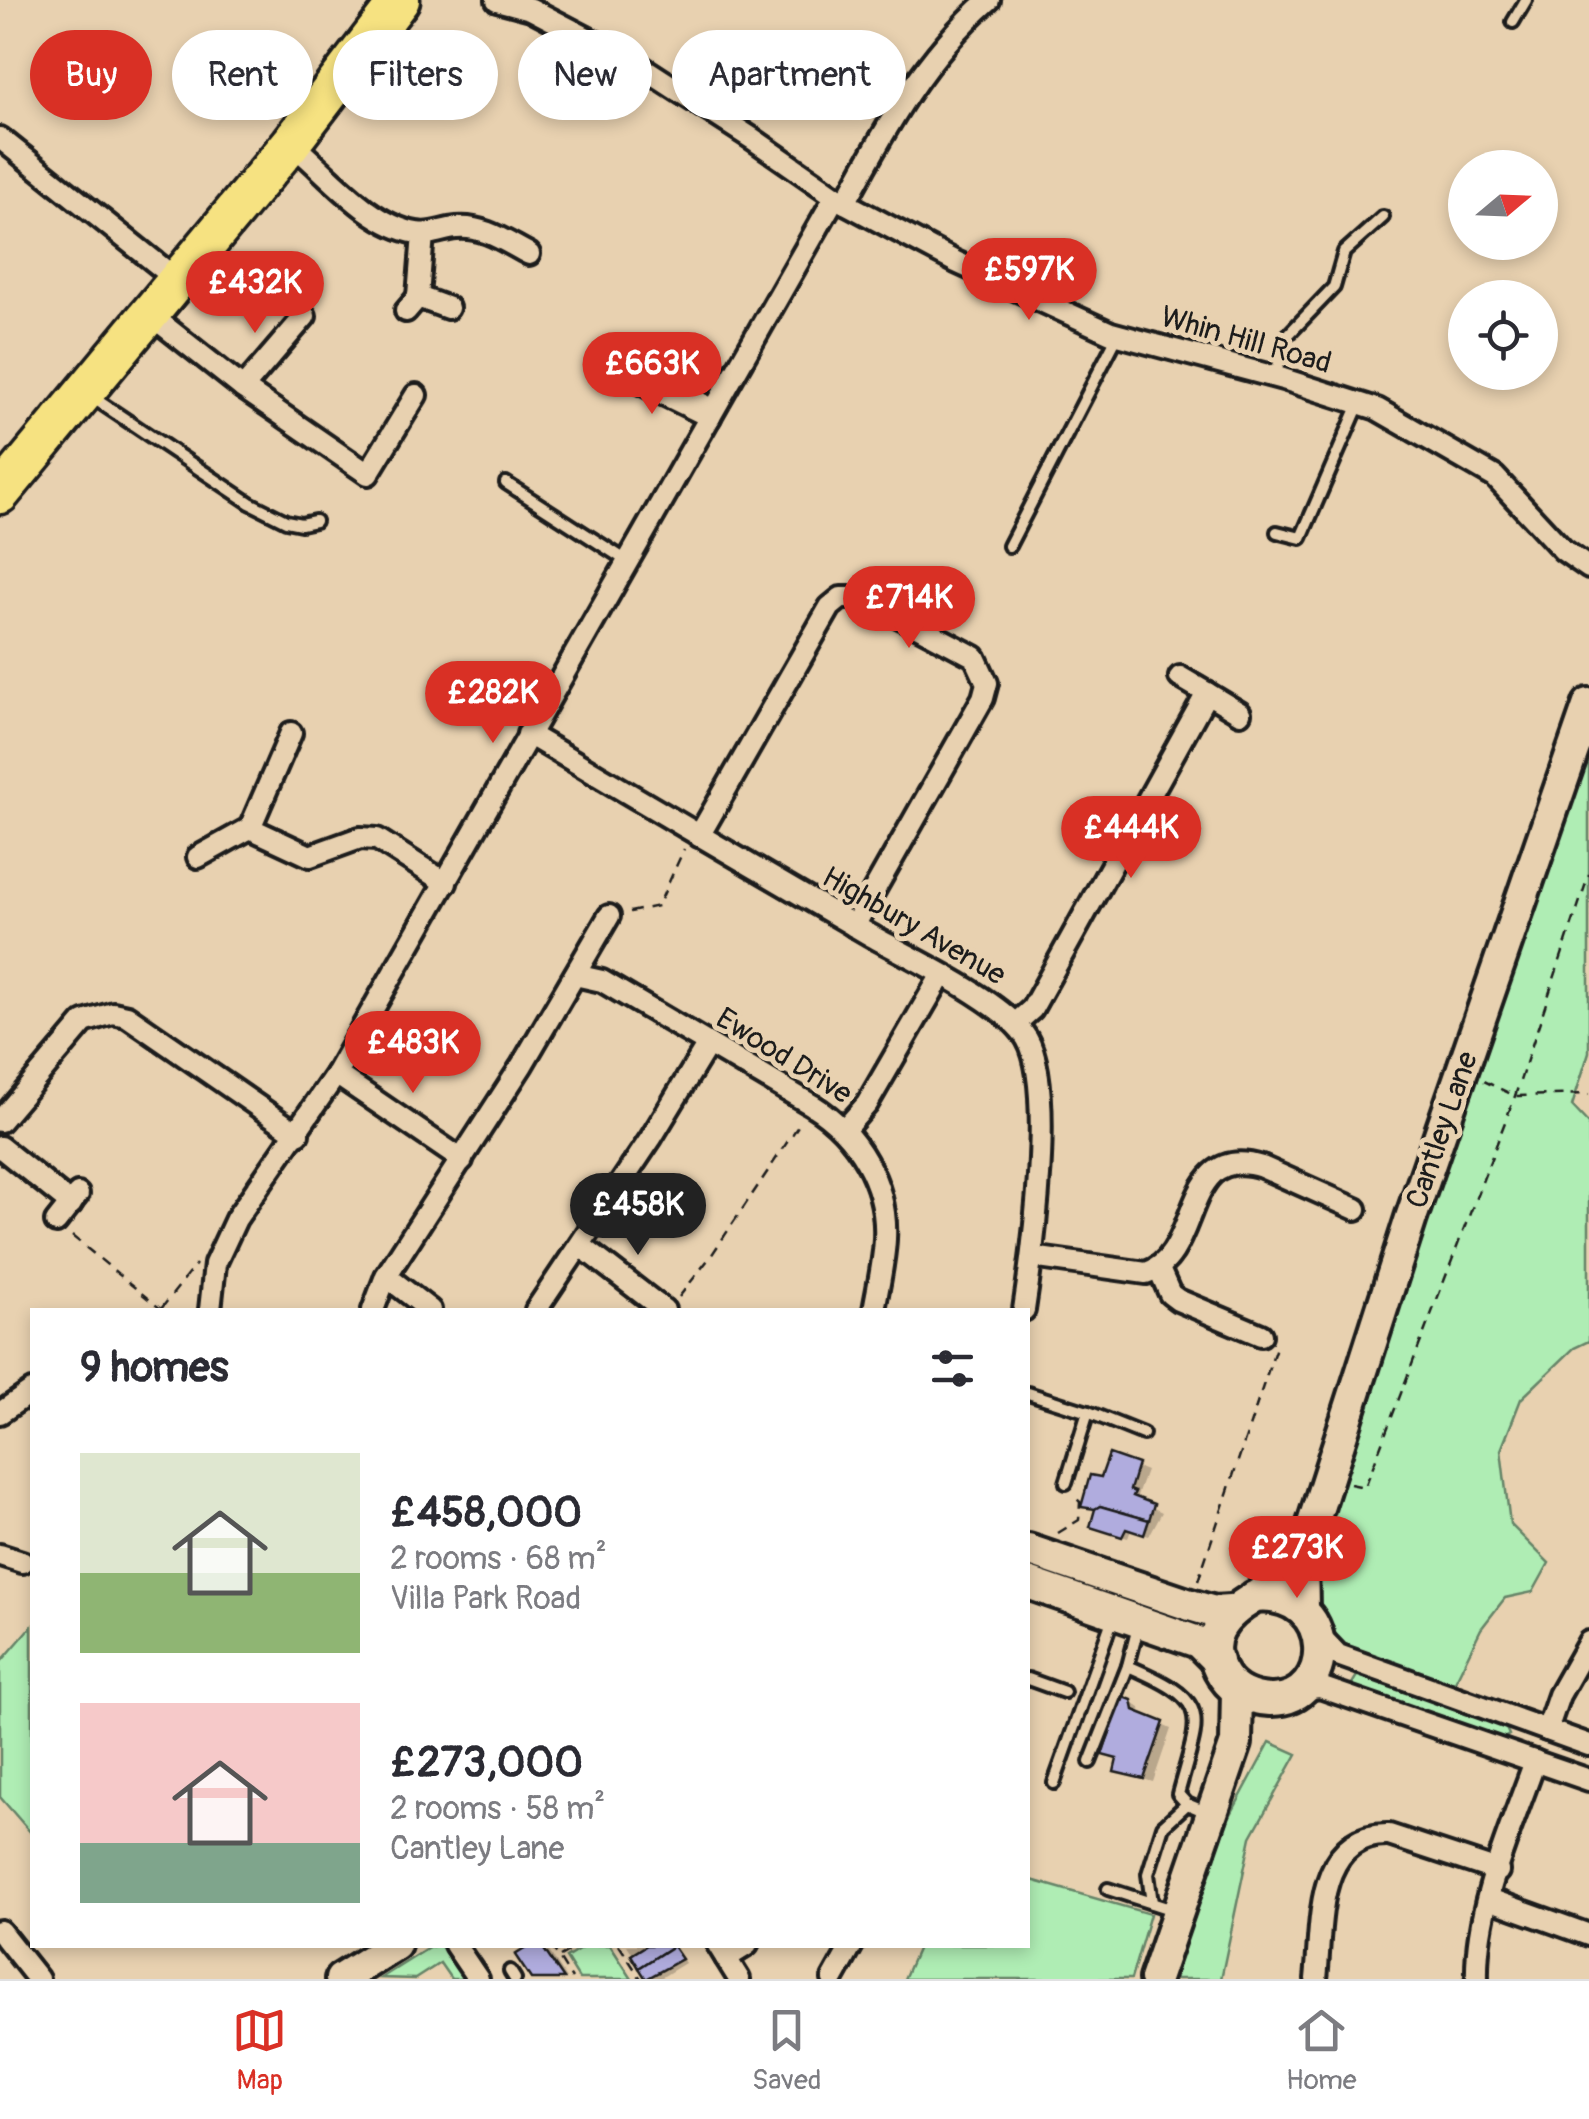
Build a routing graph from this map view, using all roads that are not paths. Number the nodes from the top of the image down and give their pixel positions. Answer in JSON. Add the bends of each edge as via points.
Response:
{"nodes":[{"id":1,"x":400,"y":0,"type":"edge"},
{"id":2,"x":497,"y":0,"type":"edge"},
{"id":3,"x":989,"y":0,"type":"edge"},
{"id":4,"x":1526,"y":0,"type":"edge"},
{"id":5,"x":1513,"y":22,"type":"dead end"},
{"id":6,"x":0,"y":138,"type":"edge"},
{"id":7,"x":291,"y":142,"type":"junction"},
{"id":8,"x":840,"y":200,"type":"junction"},
{"id":9,"x":1383,"y":217,"type":"dead end"},
{"id":10,"x":423,"y":234,"type":"junction"},
{"id":11,"x":528,"y":254,"type":"dead end"},
{"id":12,"x":176,"y":279,"type":"junction"},
{"id":13,"x":448,"y":308,"type":"dead end"},
{"id":14,"x":148,"y":312,"type":"junction"},
{"id":15,"x":305,"y":316,"type":"dead end"},
{"id":16,"x":1118,"y":335,"type":"junction"},
{"id":17,"x":623,"y":363,"type":"dead end"},
{"id":18,"x":1274,"y":377,"type":"junction"},
{"id":19,"x":242,"y":388,"type":"junction"},
{"id":20,"x":84,"y":392,"type":"junction"},
{"id":21,"x":416,"y":396,"type":"dead end"},
{"id":22,"x":1360,"y":404,"type":"junction"},
{"id":23,"x":713,"y":411,"type":"junction"},
{"id":24,"x":506,"y":483,"type":"dead end"},
{"id":25,"x":0,"y":494,"type":"edge"},
{"id":26,"x":315,"y":521,"type":"dead end"},
{"id":27,"x":1277,"y":532,"type":"dead end"},
{"id":28,"x":1010,"y":546,"type":"dead end"},
{"id":29,"x":628,"y":561,"type":"junction"},
{"id":30,"x":1589,"y":568,"type":"edge"},
{"id":31,"x":1180,"y":676,"type":"dead end"},
{"id":32,"x":1207,"y":693,"type":"junction"},
{"id":33,"x":1589,"y":704,"type":"edge"},
{"id":34,"x":1240,"y":713,"type":"dead end"},
{"id":35,"x":292,"y":734,"type":"dead end"},
{"id":36,"x":528,"y":734,"type":"junction"},
{"id":37,"x":250,"y":828,"type":"junction"},
{"id":38,"x":699,"y":836,"type":"junction"},
{"id":39,"x":198,"y":857,"type":"dead end"},
{"id":40,"x":446,"y":884,"type":"junction"},
{"id":41,"x":608,"y":916,"type":"road end"},
{"id":42,"x":854,"y":926,"type":"junction"},
{"id":43,"x":574,"y":975,"type":"junction"},
{"id":44,"x":941,"y":976,"type":"junction"},
{"id":45,"x":1016,"y":1024,"type":"junction"},
{"id":46,"x":708,"y":1044,"type":"junction"},
{"id":47,"x":336,"y":1074,"type":"junction"},
{"id":48,"x":0,"y":1121,"type":"edge"},
{"id":49,"x":845,"y":1128,"type":"junction"},
{"id":50,"x":298,"y":1134,"type":"junction"},
{"id":51,"x":0,"y":1147,"type":"edge"},
{"id":52,"x":462,"y":1160,"type":"junction"},
{"id":53,"x":1356,"y":1209,"type":"dead end"},
{"id":54,"x":56,"y":1222,"type":"road end"},
{"id":55,"x":581,"y":1246,"type":"junction"},
{"id":56,"x":1032,"y":1257,"type":"junction"},
{"id":57,"x":1159,"y":1269,"type":"junction"},
{"id":58,"x":386,"y":1276,"type":"junction"},
{"id":59,"x":672,"y":1303,"type":"edge"},
{"id":60,"x":210,"y":1308,"type":"edge"},
{"id":61,"x":375,"y":1308,"type":"edge"},
{"id":62,"x":427,"y":1308,"type":"edge"},
{"id":63,"x":537,"y":1308,"type":"edge"},
{"id":64,"x":874,"y":1308,"type":"edge"},
{"id":65,"x":1024,"y":1308,"type":"edge"},
{"id":66,"x":1260,"y":1335,"type":"road end"},
{"id":67,"x":30,"y":1392,"type":"edge"},
{"id":68,"x":1030,"y":1394,"type":"edge"},
{"id":69,"x":1088,"y":1412,"type":"junction"},
{"id":70,"x":0,"y":1413,"type":"edge"},
{"id":71,"x":1144,"y":1434,"type":"dead end"},
{"id":72,"x":1068,"y":1488,"type":"road end"},
{"id":73,"x":1030,"y":1550,"type":"edge"},
{"id":74,"x":0,"y":1555,"type":"edge"},
{"id":75,"x":1302,"y":1558,"type":"junction"},
{"id":76,"x":22,"y":1562,"type":"dead end"},
{"id":77,"x":1126,"y":1583,"type":"junction"},
{"id":78,"x":1030,"y":1584,"type":"edge"},
{"id":79,"x":1242,"y":1604,"type":"junction"},
{"id":80,"x":1127,"y":1618,"type":"junction"},
{"id":81,"x":1310,"y":1621,"type":"junction"},
{"id":82,"x":1589,"y":1642,"type":"edge"},
{"id":83,"x":1217,"y":1661,"type":"junction"},
{"id":84,"x":1128,"y":1666,"type":"junction"},
{"id":85,"x":1030,"y":1679,"type":"edge"},
{"id":86,"x":1237,"y":1691,"type":"junction"},
{"id":87,"x":1064,"y":1692,"type":"dead end"},
{"id":88,"x":1288,"y":1695,"type":"junction"},
{"id":89,"x":1521,"y":1721,"type":"junction"},
{"id":90,"x":1548,"y":1730,"type":"junction"},
{"id":91,"x":1580,"y":1741,"type":"edge"},
{"id":92,"x":1236,"y":1743,"type":"junction"},
{"id":93,"x":1511,"y":1752,"type":"junction"},
{"id":94,"x":1535,"y":1761,"type":"junction"},
{"id":95,"x":1090,"y":1762,"type":"dead end"},
{"id":96,"x":1560,"y":1770,"type":"junction"},
{"id":97,"x":1589,"y":1780,"type":"edge"},
{"id":98,"x":1054,"y":1783,"type":"dead end"},
{"id":99,"x":1200,"y":1809,"type":"junction"},
{"id":100,"x":1498,"y":1871,"type":"junction"},
{"id":101,"x":1108,"y":1888,"type":"dead end"},
{"id":102,"x":1488,"y":1898,"type":"junction"},
{"id":103,"x":1165,"y":1908,"type":"junction"},
{"id":104,"x":0,"y":1931,"type":"edge"},
{"id":105,"x":1589,"y":1935,"type":"edge"},
{"id":106,"x":390,"y":1948,"type":"edge"},
{"id":107,"x":457,"y":1948,"type":"edge"},
{"id":108,"x":850,"y":1948,"type":"edge"},
{"id":109,"x":722,"y":1952,"type":"edge"},
{"id":110,"x":737,"y":1978,"type":"edge"},
{"id":111,"x":38,"y":1979,"type":"edge"},
{"id":112,"x":340,"y":1979,"type":"edge"},
{"id":113,"x":478,"y":1979,"type":"edge"},
{"id":114,"x":832,"y":1979,"type":"edge"},
{"id":115,"x":1156,"y":1979,"type":"edge"},
{"id":116,"x":1316,"y":1979,"type":"edge"},
{"id":117,"x":1476,"y":1979,"type":"edge"}],
"edges":[{"from":1,"to":7,"type":"highway"},
{"from":2,"to":8,"type":"street","name":"Whin Hill Road","via":[[531,9],[637,64]]},
{"from":3,"to":8,"type":"street","via":[[954,31]]},
{"from":4,"to":5,"type":"lane"},
{"from":6,"to":12,"type":"street"},
{"from":7,"to":10,"type":"street","via":[[359,204]]},
{"from":7,"to":12,"type":"highway"},
{"from":8,"to":16,"type":"street","name":"Whin Hill Road","via":[[956,262]]},
{"from":8,"to":23,"type":"street"},
{"from":9,"to":18,"type":"lane","via":[[1344,252],[1334,287],[1287,336]]},
{"from":10,"to":11,"type":"street","via":[[484,230]]},
{"from":10,"to":13,"type":"street","via":[[412,304]]},
{"from":12,"to":14,"type":"highway"},
{"from":14,"to":19,"type":"street"},
{"from":14,"to":20,"type":"highway"},
{"from":15,"to":19,"type":"street"},
{"from":16,"to":18,"type":"street","name":"Whin Hill Road"},
{"from":16,"to":28,"type":"lane"},
{"from":17,"to":23,"type":"street"},
{"from":18,"to":22,"type":"street","name":"Whin Hill Road"},
{"from":19,"to":21,"type":"street","via":[[368,474]]},
{"from":20,"to":25,"type":"highway"},
{"from":20,"to":26,"type":"lane","via":[[250,503],[286,521]]},
{"from":22,"to":27,"type":"lane","via":[[1301,538]]},
{"from":22,"to":30,"type":"street","name":"Whin Hill Road","via":[[1496,477],[1563,550]]},
{"from":23,"to":29,"type":"street"},
{"from":24,"to":29,"type":"lane"},
{"from":29,"to":36,"type":"street"},
{"from":31,"to":32,"type":"street"},
{"from":32,"to":34,"type":"street"},
{"from":32,"to":45,"type":"street","via":[[1032,1009]]},
{"from":33,"to":75,"type":"main road","name":"Cantley Lane"},
{"from":35,"to":37,"type":"street"},
{"from":36,"to":38,"type":"street","name":"Highbury Avenue"},
{"from":36,"to":40,"type":"street"},
{"from":37,"to":39,"type":"street"},
{"from":37,"to":40,"type":"street","via":[[310,856],[360,838],[377,839]]},
{"from":38,"to":42,"type":"street","name":"Highbury Avenue"},
{"from":38,"to":42,"type":"street","via":[[841,598],[864,598],[975,657],[986,682],[983,698]]},
{"from":40,"to":47,"type":"street"},
{"from":41,"to":43,"type":"street"},
{"from":42,"to":44,"type":"street","name":"Highbury Avenue"},
{"from":43,"to":46,"type":"street","name":"Ewood Drive","via":[[602,981]]},
{"from":43,"to":52,"type":"street"},
{"from":44,"to":45,"type":"street","name":"Highbury Avenue"},
{"from":44,"to":49,"type":"street","via":[[867,1104]]},
{"from":45,"to":56,"type":"street","name":"Highbury Avenue","via":[[1038,1070]]},
{"from":46,"to":49,"type":"street","name":"Ewood Drive"},
{"from":46,"to":55,"type":"street"},
{"from":47,"to":50,"type":"street"},
{"from":47,"to":52,"type":"street"},
{"from":48,"to":50,"type":"street","via":[[84,1022],[113,1013],[127,1016]]},
{"from":49,"to":64,"type":"street","name":"Ewood Drive","via":[[871,1172],[884,1221]]},
{"from":50,"to":60,"type":"street","via":[[226,1239],[215,1264]]},
{"from":51,"to":54,"type":"street","via":[[75,1198]]},
{"from":52,"to":58,"type":"street"},
{"from":53,"to":57,"type":"street","via":[[1262,1167],[1231,1164],[1204,1181],[1172,1256]]},
{"from":55,"to":59,"type":"street"},
{"from":55,"to":63,"type":"street"},
{"from":56,"to":57,"type":"street","via":[[1146,1273]]},
{"from":56,"to":65,"type":"street","name":"Highbury Avenue"},
{"from":57,"to":66,"type":"street","via":[[1178,1300]]},
{"from":58,"to":61,"type":"street"},
{"from":58,"to":62,"type":"street"},
{"from":67,"to":70,"type":"street"},
{"from":68,"to":69,"type":"lane"},
{"from":69,"to":71,"type":"lane"},
{"from":69,"to":72,"type":"lane"},
{"from":73,"to":77,"type":"main road"},
{"from":74,"to":76,"type":"street"},
{"from":75,"to":79,"type":"main road"},
{"from":75,"to":81,"type":"main road","name":"Cantley Lane"},
{"from":77,"to":79,"type":"main road","via":[[1214,1612]]},
{"from":77,"to":80,"type":"main road"},
{"from":78,"to":80,"type":"main road"},
{"from":79,"to":81,"type":"main road","via":[[1272,1596],[1288,1600]]},
{"from":79,"to":83,"type":"main road","via":[[1217,1635]]},
{"from":80,"to":83,"type":"main road","via":[[1198,1642]]},
{"from":80,"to":84,"type":"lane"},
{"from":80,"to":98,"type":"lane"},
{"from":81,"to":88,"type":"main road","via":[[1320,1656],[1308,1682]]},
{"from":81,"to":89,"type":"street","via":[[1338,1655]]},
{"from":82,"to":90,"type":"street","via":[[1558,1694]]},
{"from":83,"to":86,"type":"main road"},
{"from":84,"to":95,"type":"lane"},
{"from":84,"to":99,"type":"lane","via":[[1166,1682],[1192,1704],[1197,1723],[1178,1794]]},
{"from":85,"to":87,"type":"lane"},
{"from":86,"to":88,"type":"main road","via":[[1254,1699]]},
{"from":86,"to":92,"type":"main road"},
{"from":88,"to":92,"type":"main road"},
{"from":88,"to":93,"type":"street","via":[[1320,1687]]},
{"from":89,"to":90,"type":"street"},
{"from":89,"to":93,"type":"street"},
{"from":90,"to":91,"type":"street"},
{"from":91,"to":96,"type":"street"},
{"from":92,"to":99,"type":"main road"},
{"from":93,"to":94,"type":"street"},
{"from":94,"to":96,"type":"street"},
{"from":94,"to":100,"type":"street"},
{"from":96,"to":97,"type":"street"},
{"from":99,"to":103,"type":"main road"},
{"from":99,"to":103,"type":"lane","via":[[1163,1826],[1148,1874]]},
{"from":100,"to":102,"type":"street"},
{"from":100,"to":116,"type":"street","via":[[1389,1835],[1361,1840],[1327,1876]]},
{"from":101,"to":103,"type":"lane"},
{"from":102,"to":105,"type":"street"},
{"from":102,"to":117,"type":"street"},
{"from":103,"to":115,"type":"main road"},
{"from":104,"to":111,"type":"street"},
{"from":106,"to":112,"type":"main road"},
{"from":107,"to":113,"type":"street"},
{"from":108,"to":114,"type":"street"},
{"from":109,"to":110,"type":"street"}]}
